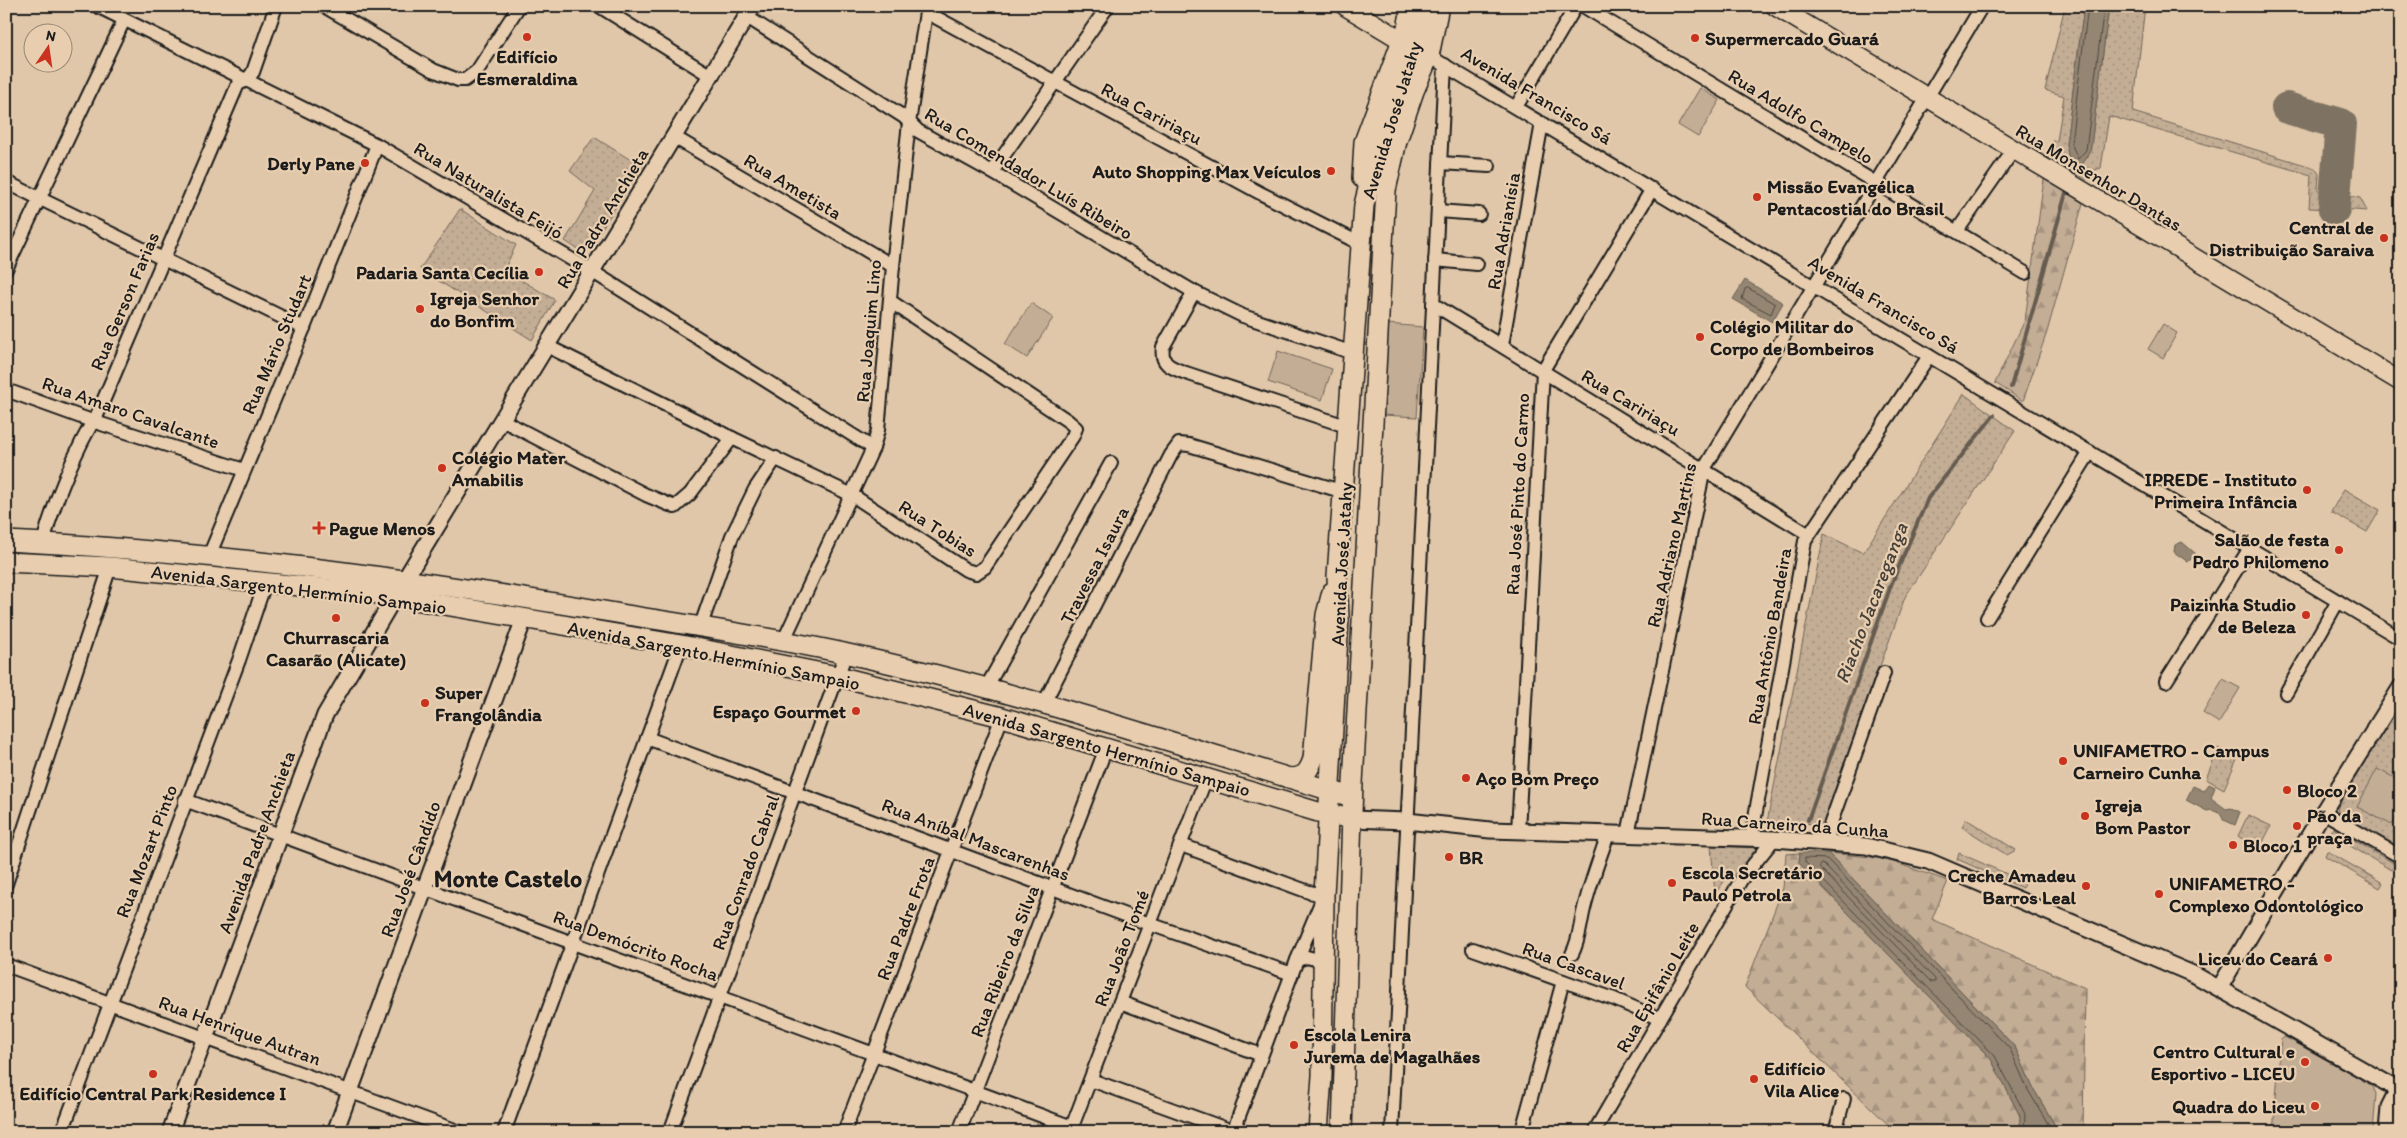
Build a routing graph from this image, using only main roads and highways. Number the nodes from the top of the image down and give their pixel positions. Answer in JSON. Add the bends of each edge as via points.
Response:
{"nodes":[{"id":1,"x":1345,"y":6,"type":"edge"},
{"id":2,"x":1411,"y":6,"type":"edge"},
{"id":3,"x":1424,"y":6,"type":"edge"},
{"id":4,"x":1439,"y":6,"type":"edge"},
{"id":5,"x":1775,"y":6,"type":"edge"},
{"id":6,"x":1423,"y":52,"type":"junction"},
{"id":7,"x":2401,"y":382,"type":"edge"},
{"id":8,"x":1350,"y":407,"type":"junction"},
{"id":9,"x":1372,"y":411,"type":"junction"},
{"id":10,"x":1346,"y":457,"type":"junction"},
{"id":11,"x":1370,"y":459,"type":"junction"},
{"id":12,"x":6,"y":540,"type":"edge"},
{"id":13,"x":6,"y":562,"type":"edge"},
{"id":14,"x":1336,"y":576,"type":"junction"},
{"id":15,"x":1288,"y":778,"type":"junction"},
{"id":16,"x":1330,"y":790,"type":"junction"},
{"id":17,"x":1352,"y":797,"type":"junction"},
{"id":18,"x":1329,"y":814,"type":"junction"},
{"id":19,"x":1352,"y":819,"type":"junction"},
{"id":20,"x":1344,"y":1032,"type":"junction"},
{"id":21,"x":1323,"y":1033,"type":"junction"},
{"id":22,"x":1318,"y":1132,"type":"edge"},
{"id":23,"x":1342,"y":1132,"type":"edge"}],
"edges":[{"from":1,"to":6,"type":"main road","name":"Avenida Francisco Sá"},
{"from":2,"to":6,"type":"main road","via":[[1408,26]]},
{"from":3,"to":6,"type":"main road","name":"Avenida José Jatahy"},
{"from":4,"to":6,"type":"main road","name":"Avenida José Jatahy"},
{"from":5,"to":7,"type":"main road","name":"Rua Monsenhor Dantas"},
{"from":6,"to":8,"type":"main road","name":"Avenida José Jatahy","via":[[1364,142],[1364,204]]},
{"from":6,"to":9,"type":"main road","name":"Avenida José Jatahy","via":[[1390,165],[1386,190]]},
{"from":8,"to":9,"type":"main road","via":[[1362,415]]},
{"from":8,"to":10,"type":"main road","name":"Avenida José Jatahy"},
{"from":9,"to":11,"type":"main road","name":"Avenida José Jatahy"},
{"from":10,"to":11,"type":"main road","via":[[1360,447],[1365,449]]},
{"from":10,"to":14,"type":"main road","name":"Avenida José Jatahy"},
{"from":11,"to":17,"type":"main road","name":"Avenida José Jatahy"},
{"from":12,"to":15,"type":"main road","name":"Avenida Sargento Hermínio Sampaio","via":[[209,556],[406,579],[846,653],[1044,703]]},
{"from":13,"to":18,"type":"main road","name":"Avenida Sargento Hermínio Sampaio","via":[[110,567],[395,597],[681,645],[837,676],[1002,717]]},
{"from":14,"to":15,"type":"main road","via":[[1326,615],[1313,759],[1304,775]]},
{"from":14,"to":16,"type":"main road","name":"Avenida José Jatahy","via":[[1339,617]]},
{"from":15,"to":16,"type":"main road","name":"Avenida Sargento Hermínio Sampaio"},
{"from":16,"to":17,"type":"main road","name":"Avenida Sargento Hermínio Sampaio"},
{"from":16,"to":18,"type":"main road","name":"Avenida José Jatahy"},
{"from":17,"to":19,"type":"main road","name":"Avenida José Jatahy"},
{"from":18,"to":19,"type":"main road","name":"Avenida Sargento Hermínio Sampaio"},
{"from":18,"to":21,"type":"main road","name":"Avenida José Jatahy","via":[[1322,961]]},
{"from":19,"to":20,"type":"main road","name":"Avenida José Jatahy"},
{"from":20,"to":21,"type":"main road","via":[[1337,1028]]},
{"from":20,"to":23,"type":"main road","name":"Avenida José Jatahy"},
{"from":21,"to":22,"type":"main road","name":"Avenida José Jatahy"}]}
